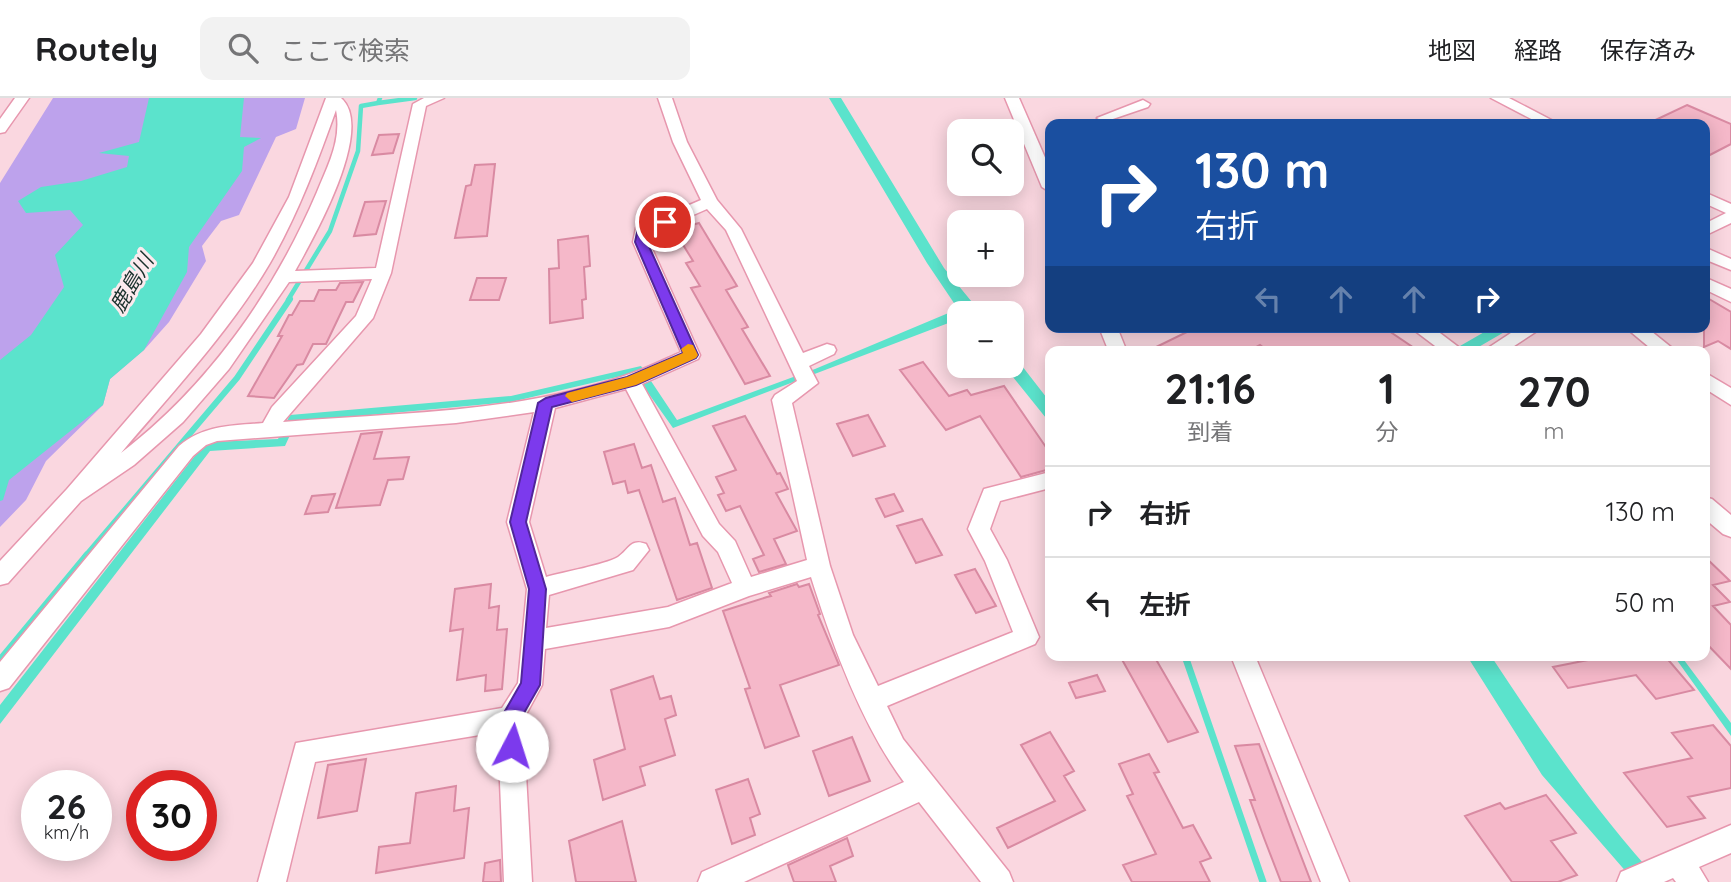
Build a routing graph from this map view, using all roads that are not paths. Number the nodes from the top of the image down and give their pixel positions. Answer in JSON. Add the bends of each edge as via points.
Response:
{"nodes":[{"id":1,"x":22,"y":98,"type":"edge"},
{"id":2,"x":438,"y":98,"type":"edge"},
{"id":3,"x":665,"y":98,"type":"edge"},
{"id":4,"x":1012,"y":98,"type":"edge"},
{"id":5,"x":1498,"y":98,"type":"edge"},
{"id":6,"x":1143,"y":104,"type":"dead end"},
{"id":7,"x":1112,"y":119,"type":"edge"},
{"id":8,"x":1542,"y":119,"type":"edge"},
{"id":9,"x":0,"y":129,"type":"edge"},
{"id":10,"x":1045,"y":139,"type":"edge"},
{"id":11,"x":1032,"y":143,"type":"junction"},
{"id":12,"x":1045,"y":175,"type":"edge"},
{"id":13,"x":1710,"y":200,"type":"edge"},
{"id":14,"x":710,"y":202,"type":"junction"},
{"id":15,"x":1731,"y":210,"type":"edge"},
{"id":16,"x":1731,"y":216,"type":"edge"},
{"id":17,"x":1710,"y":228,"type":"edge"},
{"id":18,"x":1710,"y":256,"type":"edge"},
{"id":19,"x":1731,"y":265,"type":"edge"},
{"id":20,"x":383,"y":273,"type":"junction"},
{"id":21,"x":289,"y":277,"type":"junction"},
{"id":22,"x":1710,"y":285,"type":"edge"},
{"id":23,"x":1731,"y":296,"type":"edge"},
{"id":24,"x":1428,"y":333,"type":"edge"},
{"id":25,"x":1525,"y":333,"type":"edge"},
{"id":26,"x":1642,"y":333,"type":"edge"},
{"id":27,"x":1447,"y":346,"type":"edge"},
{"id":28,"x":1505,"y":346,"type":"edge"},
{"id":29,"x":1660,"y":346,"type":"edge"},
{"id":30,"x":827,"y":350,"type":"dead end"},
{"id":31,"x":802,"y":371,"type":"junction"},
{"id":32,"x":641,"y":377,"type":"junction"},
{"id":33,"x":1710,"y":383,"type":"edge"},
{"id":34,"x":1731,"y":398,"type":"edge"},
{"id":35,"x":546,"y":403,"type":"junction"},
{"id":36,"x":281,"y":430,"type":"junction"},
{"id":37,"x":1045,"y":481,"type":"edge"},
{"id":38,"x":74,"y":495,"type":"junction"},
{"id":39,"x":1710,"y":510,"type":"edge"},
{"id":40,"x":1731,"y":528,"type":"edge"},
{"id":41,"x":638,"y":550,"type":"dead end"},
{"id":42,"x":819,"y":566,"type":"junction"},
{"id":43,"x":0,"y":576,"type":"edge"},
{"id":44,"x":745,"y":588,"type":"junction"},
{"id":45,"x":538,"y":589,"type":"junction"},
{"id":46,"x":534,"y":641,"type":"junction"},
{"id":47,"x":1245,"y":661,"type":"edge"},
{"id":48,"x":0,"y":680,"type":"edge"},
{"id":49,"x":872,"y":701,"type":"junction"},
{"id":50,"x":510,"y":718,"type":"junction"},
{"id":51,"x":922,"y":787,"type":"junction"},
{"id":52,"x":1731,"y":839,"type":"edge"},
{"id":53,"x":1665,"y":875,"type":"edge"},
{"id":54,"x":272,"y":882,"type":"edge"},
{"id":55,"x":518,"y":882,"type":"edge"},
{"id":56,"x":712,"y":882,"type":"edge"},
{"id":57,"x":999,"y":882,"type":"edge"},
{"id":58,"x":1335,"y":882,"type":"edge"}],
"edges":[{"from":1,"to":9,"type":"street"},
{"from":2,"to":20,"type":"street","via":[[420,104]]},
{"from":3,"to":14,"type":"street","via":[[680,142]]},
{"from":4,"to":11,"type":"street"},
{"from":5,"to":8,"type":"street"},
{"from":6,"to":7,"type":"street"},
{"from":10,"to":11,"type":"street"},
{"from":11,"to":12,"type":"street"},
{"from":13,"to":15,"type":"street"},
{"from":14,"to":31,"type":"street","via":[[733,229]]},
{"from":14,"to":32,"type":"street","via":[[642,231],[641,242],[691,355]]},
{"from":16,"to":17,"type":"street"},
{"from":18,"to":19,"type":"street"},
{"from":20,"to":21,"type":"street"},
{"from":20,"to":36,"type":"street","via":[[364,318],[279,412]]},
{"from":21,"to":38,"type":"street","via":[[174,419],[103,478]]},
{"from":21,"to":38,"type":"street","via":[[343,146],[341,105],[332,98],[297,197],[261,264],[208,338]]},
{"from":22,"to":23,"type":"street"},
{"from":24,"to":27,"type":"street"},
{"from":25,"to":28,"type":"street"},
{"from":26,"to":29,"type":"street"},
{"from":30,"to":31,"type":"street"},
{"from":31,"to":42,"type":"street","via":[[782,400]]},
{"from":32,"to":35,"type":"street"},
{"from":32,"to":44,"type":"street","via":[[711,530],[727,547]]},
{"from":33,"to":34,"type":"street"},
{"from":35,"to":36,"type":"street","via":[[456,416]]},
{"from":35,"to":45,"type":"street","via":[[518,522]]},
{"from":36,"to":48,"type":"street","via":[[215,434],[186,451]]},
{"from":37,"to":49,"type":"street","via":[[991,495],[979,530],[1027,637]]},
{"from":38,"to":43,"type":"street"},
{"from":39,"to":40,"type":"street"},
{"from":41,"to":45,"type":"street","via":[[625,564]]},
{"from":42,"to":44,"type":"street"},
{"from":42,"to":49,"type":"street","via":[[841,635]]},
{"from":44,"to":46,"type":"street","via":[[669,617]]},
{"from":45,"to":46,"type":"street"},
{"from":46,"to":50,"type":"street","via":[[530,685]]},
{"from":47,"to":58,"type":"street"},
{"from":49,"to":51,"type":"street","via":[[894,748]]},
{"from":50,"to":54,"type":"street","via":[[305,752]]},
{"from":50,"to":55,"type":"street"},
{"from":51,"to":56,"type":"street"},
{"from":51,"to":57,"type":"street"},
{"from":52,"to":53,"type":"street"}]}
